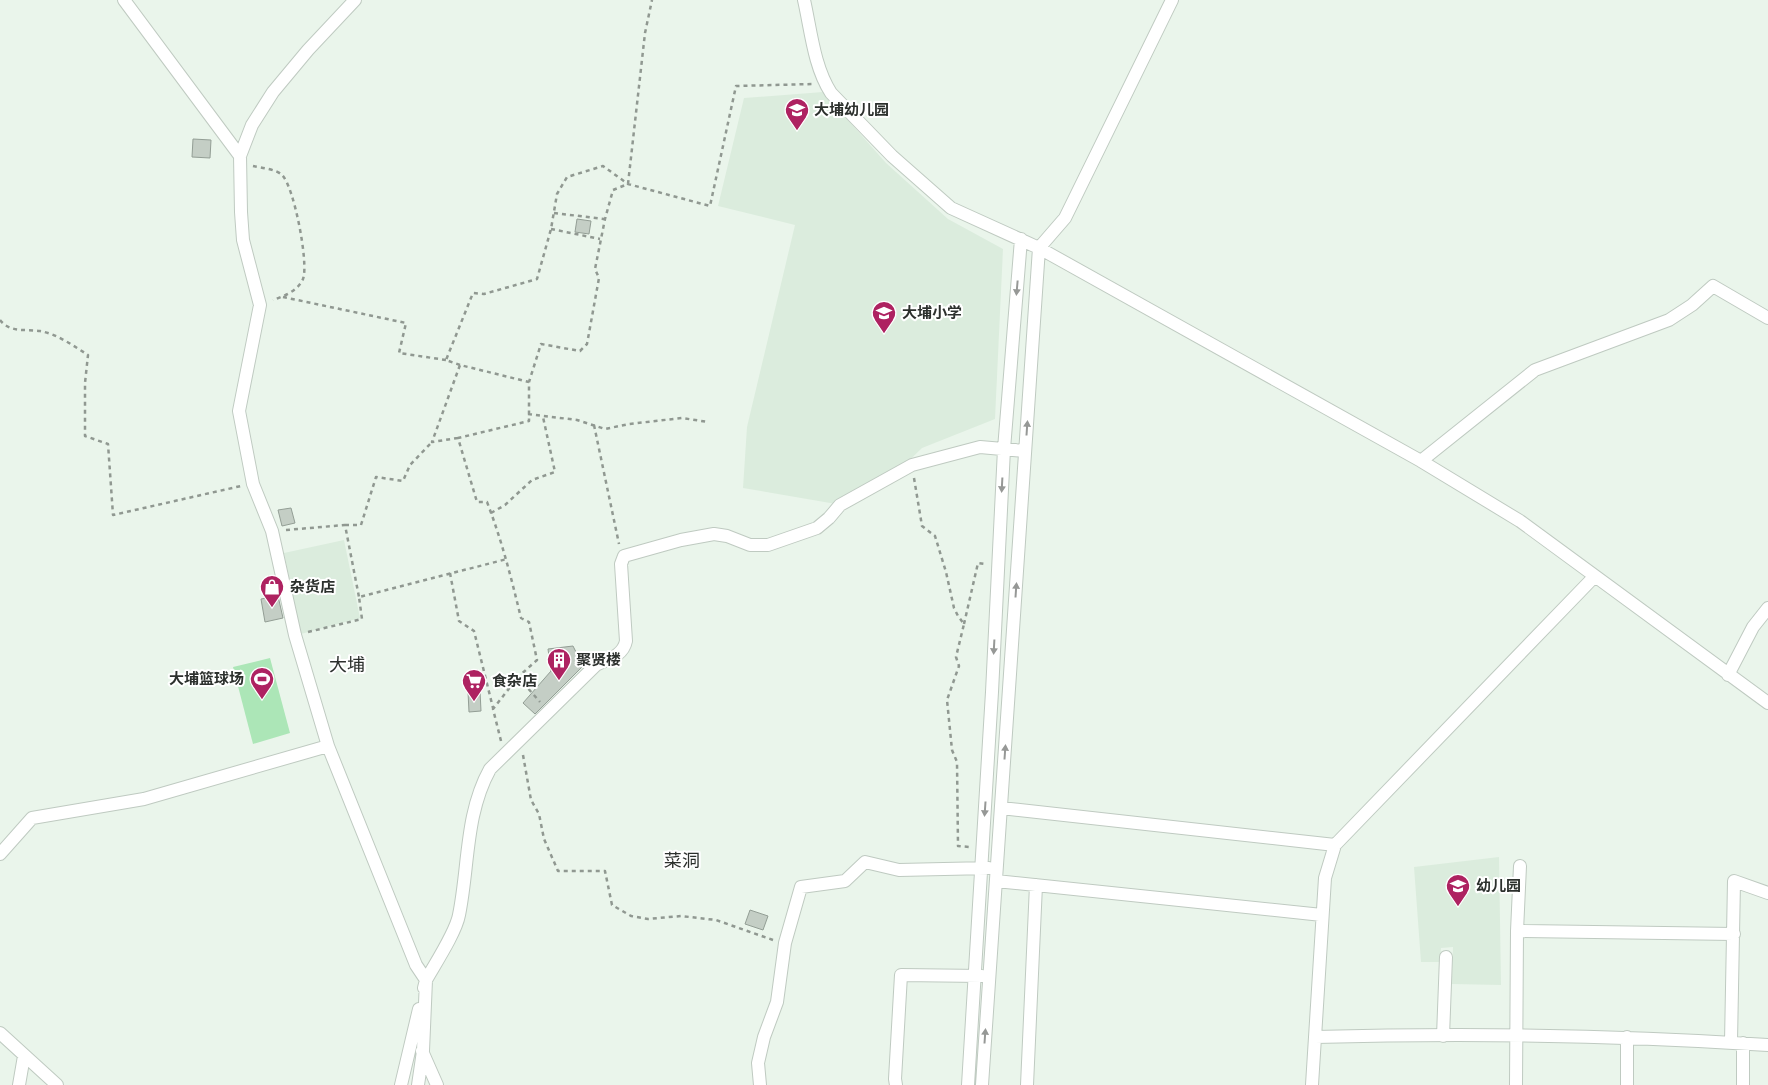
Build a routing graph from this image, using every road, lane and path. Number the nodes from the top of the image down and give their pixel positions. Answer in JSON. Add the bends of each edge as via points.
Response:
{"nodes":[{"id":1,"x":124,"y":0,"type":"edge"},
{"id":2,"x":355,"y":0,"type":"edge"},
{"id":3,"x":652,"y":0,"type":"edge"},
{"id":4,"x":804,"y":0,"type":"edge"},
{"id":5,"x":1172,"y":0,"type":"edge"},
{"id":6,"x":825,"y":84,"type":"junction"},
{"id":7,"x":240,"y":160,"type":"junction"},
{"id":8,"x":628,"y":184,"type":"junction"},
{"id":9,"x":554,"y":213,"type":"junction"},
{"id":10,"x":605,"y":219,"type":"junction"},
{"id":11,"x":550,"y":229,"type":"junction"},
{"id":12,"x":1020,"y":239,"type":"junction"},
{"id":13,"x":600,"y":240,"type":"junction"},
{"id":14,"x":1039,"y":248,"type":"junction"},
{"id":15,"x":283,"y":296,"type":"junction"},
{"id":16,"x":260,"y":305,"type":"junction"},
{"id":17,"x":1768,"y":318,"type":"edge"},
{"id":18,"x":0,"y":320,"type":"edge"},
{"id":19,"x":446,"y":360,"type":"junction"},
{"id":20,"x":460,"y":365,"type":"junction"},
{"id":21,"x":529,"y":382,"type":"junction"},
{"id":22,"x":528,"y":414,"type":"junction"},
{"id":23,"x":542,"y":416,"type":"junction"},
{"id":24,"x":708,"y":422,"type":"dead end"},
{"id":25,"x":594,"y":425,"type":"junction"},
{"id":26,"x":458,"y":438,"type":"junction"},
{"id":27,"x":432,"y":442,"type":"junction"},
{"id":28,"x":1004,"y":449,"type":"junction"},
{"id":29,"x":1025,"y":450,"type":"junction"},
{"id":30,"x":1421,"y":461,"type":"junction"},
{"id":31,"x":912,"y":464,"type":"junction"},
{"id":32,"x":253,"y":484,"type":"junction"},
{"id":33,"x":491,"y":513,"type":"junction"},
{"id":34,"x":345,"y":526,"type":"junction"},
{"id":35,"x":272,"y":531,"type":"junction"},
{"id":36,"x":622,"y":558,"type":"junction"},
{"id":37,"x":507,"y":559,"type":"junction"},
{"id":38,"x":999,"y":565,"type":"junction"},
{"id":39,"x":450,"y":572,"type":"junction"},
{"id":40,"x":1594,"y":577,"type":"junction"},
{"id":41,"x":359,"y":597,"type":"junction"},
{"id":42,"x":1768,"y":608,"type":"edge"},
{"id":43,"x":964,"y":624,"type":"junction"},
{"id":44,"x":295,"y":635,"type":"junction"},
{"id":45,"x":1728,"y":675,"type":"junction"},
{"id":46,"x":518,"y":677,"type":"junction"},
{"id":47,"x":1768,"y":703,"type":"edge"},
{"id":48,"x":493,"y":708,"type":"junction"},
{"id":49,"x":549,"y":712,"type":"junction"},
{"id":50,"x":520,"y":740,"type":"junction"},
{"id":51,"x":328,"y":746,"type":"junction"},
{"id":52,"x":504,"y":754,"type":"junction"},
{"id":53,"x":1001,"y":808,"type":"junction"},
{"id":54,"x":1335,"y":845,"type":"junction"},
{"id":55,"x":982,"y":848,"type":"junction"},
{"id":56,"x":0,"y":854,"type":"edge"},
{"id":57,"x":1520,"y":866,"type":"dead end"},
{"id":58,"x":982,"y":868,"type":"junction"},
{"id":59,"x":997,"y":868,"type":"junction"},
{"id":60,"x":996,"y":881,"type":"junction"},
{"id":61,"x":1036,"y":885,"type":"junction"},
{"id":62,"x":1768,"y":893,"type":"edge"},
{"id":63,"x":1322,"y":915,"type":"junction"},
{"id":64,"x":1518,"y":931,"type":"junction"},
{"id":65,"x":1734,"y":934,"type":"junction"},
{"id":66,"x":785,"y":943,"type":"junction"},
{"id":67,"x":1446,"y":957,"type":"dead end"},
{"id":68,"x":975,"y":976,"type":"junction"},
{"id":69,"x":990,"y":976,"type":"junction"},
{"id":70,"x":426,"y":980,"type":"junction"},
{"id":71,"x":0,"y":1033,"type":"edge"},
{"id":72,"x":1443,"y":1036,"type":"junction"},
{"id":73,"x":1516,"y":1036,"type":"junction"},
{"id":74,"x":1628,"y":1037,"type":"junction"},
{"id":75,"x":1315,"y":1038,"type":"junction"},
{"id":76,"x":1737,"y":1043,"type":"junction"},
{"id":77,"x":1768,"y":1045,"type":"edge"},
{"id":78,"x":409,"y":1050,"type":"junction"},
{"id":79,"x":423,"y":1051,"type":"junction"},
{"id":80,"x":24,"y":1056,"type":"junction"},
{"id":81,"x":19,"y":1085,"type":"edge"},
{"id":82,"x":57,"y":1085,"type":"edge"},
{"id":83,"x":401,"y":1085,"type":"edge"},
{"id":84,"x":418,"y":1085,"type":"edge"},
{"id":85,"x":437,"y":1085,"type":"edge"},
{"id":86,"x":760,"y":1085,"type":"edge"},
{"id":87,"x":896,"y":1085,"type":"edge"},
{"id":88,"x":968,"y":1085,"type":"edge"},
{"id":89,"x":982,"y":1085,"type":"edge"},
{"id":90,"x":1027,"y":1085,"type":"edge"},
{"id":91,"x":1312,"y":1085,"type":"edge"},
{"id":92,"x":1516,"y":1085,"type":"edge"},
{"id":93,"x":1627,"y":1085,"type":"edge"},
{"id":94,"x":1743,"y":1085,"type":"edge"}],
"edges":[{"from":1,"to":7,"type":"street"},
{"from":2,"to":7,"type":"street","via":[[273,92],[252,125]]},
{"from":3,"to":8,"type":"path","via":[[644,41]]},
{"from":4,"to":6,"type":"street"},
{"from":5,"to":14,"type":"street","via":[[1065,218]]},
{"from":6,"to":8,"type":"path","via":[[736,86],[710,206]]},
{"from":6,"to":12,"type":"street","via":[[892,156],[951,208]]},
{"from":7,"to":15,"type":"path","via":[[278,172],[288,184],[305,270],[296,289]]},
{"from":7,"to":16,"type":"street","via":[[243,240]]},
{"from":8,"to":9,"type":"path","via":[[603,166],[567,177],[557,194]]},
{"from":8,"to":10,"type":"path","via":[[613,190]]},
{"from":9,"to":10,"type":"path"},
{"from":9,"to":11,"type":"path"},
{"from":10,"to":13,"type":"path"},
{"from":11,"to":13,"type":"path"},
{"from":11,"to":19,"type":"path","via":[[537,280],[484,294],[472,293]]},
{"from":12,"to":14,"type":"street"},
{"from":12,"to":28,"type":"street","one_way":true},
{"from":13,"to":21,"type":"path","via":[[595,269],[599,278],[587,344],[580,351],[542,344]]},
{"from":29,"to":14,"type":"street","one_way":true},
{"from":14,"to":30,"type":"street"},
{"from":15,"to":16,"type":"path"},
{"from":15,"to":19,"type":"path","via":[[406,323],[399,353]]},
{"from":16,"to":32,"type":"street","via":[[239,412]]},
{"from":17,"to":30,"type":"street","via":[[1713,286],[1692,305],[1650,329],[1535,370]]},
{"from":18,"to":32,"type":"path","via":[[16,330],[54,335],[88,355],[85,436],[108,444],[113,515]]},
{"from":19,"to":20,"type":"path"},
{"from":20,"to":21,"type":"path"},
{"from":20,"to":27,"type":"path"},
{"from":21,"to":22,"type":"path"},
{"from":22,"to":23,"type":"path"},
{"from":22,"to":26,"type":"path","via":[[529,421]]},
{"from":23,"to":25,"type":"path"},
{"from":23,"to":33,"type":"path","via":[[555,472],[532,480],[505,505]]},
{"from":24,"to":25,"type":"path","via":[[682,418],[605,429]]},
{"from":25,"to":36,"type":"path"},
{"from":26,"to":27,"type":"path"},
{"from":26,"to":33,"type":"path","via":[[477,502],[487,502]]},
{"from":27,"to":34,"type":"path","via":[[410,465],[403,481],[376,477],[361,525]]},
{"from":28,"to":29,"type":"street"},
{"from":28,"to":31,"type":"street","via":[[980,447]]},
{"from":28,"to":38,"type":"street","one_way":true},
{"from":53,"to":29,"type":"street","one_way":true},
{"from":30,"to":40,"type":"street","via":[[1520,522]]},
{"from":31,"to":36,"type":"street","via":[[840,505],[817,528],[768,545],[750,545],[714,534],[681,540]]},
{"from":31,"to":43,"type":"path","via":[[922,526],[935,536],[954,608]]},
{"from":32,"to":35,"type":"street"},
{"from":33,"to":37,"type":"path"},
{"from":34,"to":35,"type":"path"},
{"from":34,"to":41,"type":"path"},
{"from":35,"to":44,"type":"street"},
{"from":36,"to":49,"type":"street","via":[[624,649],[596,665]]},
{"from":37,"to":39,"type":"path"},
{"from":37,"to":46,"type":"path","via":[[520,618],[529,622],[537,660]]},
{"from":38,"to":43,"type":"path","via":[[978,563]]},
{"from":38,"to":55,"type":"street","one_way":true},
{"from":39,"to":41,"type":"path"},
{"from":39,"to":48,"type":"path","via":[[459,621],[474,631]]},
{"from":40,"to":45,"type":"street"},
{"from":40,"to":54,"type":"street"},
{"from":41,"to":44,"type":"path","via":[[362,618]]},
{"from":42,"to":45,"type":"street","via":[[1753,627]]},
{"from":43,"to":55,"type":"path","via":[[956,656],[959,666],[947,700],[952,750],[957,762],[958,846]]},
{"from":44,"to":51,"type":"street"},
{"from":45,"to":47,"type":"street"},
{"from":46,"to":48,"type":"path"},
{"from":46,"to":49,"type":"path"},
{"from":48,"to":52,"type":"path"},
{"from":49,"to":50,"type":"street"},
{"from":50,"to":52,"type":"street"},
{"from":50,"to":66,"type":"path","via":[[531,800],[539,814],[544,839],[558,871],[605,871],[612,905],[631,916],[716,920]]},
{"from":51,"to":56,"type":"street","via":[[144,800],[32,818]]},
{"from":51,"to":70,"type":"street","via":[[416,965]]},
{"from":52,"to":70,"type":"street","via":[[490,769],[480,788],[469,834],[459,916]]},
{"from":53,"to":54,"type":"street"},
{"from":53,"to":59,"type":"street"},
{"from":54,"to":63,"type":"street","via":[[1325,878]]},
{"from":55,"to":58,"type":"street"},
{"from":57,"to":64,"type":"street"},
{"from":58,"to":59,"type":"street"},
{"from":58,"to":66,"type":"street","via":[[899,870],[865,862],[845,881],[801,887]]},
{"from":58,"to":68,"type":"street"},
{"from":59,"to":60,"type":"street"},
{"from":60,"to":61,"type":"street"},
{"from":60,"to":69,"type":"street"},
{"from":61,"to":63,"type":"street"},
{"from":61,"to":90,"type":"street"},
{"from":62,"to":65,"type":"street","via":[[1734,881]]},
{"from":63,"to":75,"type":"street"},
{"from":64,"to":65,"type":"street"},
{"from":64,"to":73,"type":"street"},
{"from":65,"to":76,"type":"street"},
{"from":66,"to":86,"type":"street","via":[[777,1002],[758,1063]]},
{"from":67,"to":72,"type":"street"},
{"from":68,"to":69,"type":"street"},
{"from":68,"to":87,"type":"street","via":[[902,975]]},
{"from":68,"to":88,"type":"street"},
{"from":89,"to":69,"type":"street","one_way":true},
{"from":70,"to":78,"type":"street"},
{"from":70,"to":79,"type":"street"},
{"from":71,"to":80,"type":"street"},
{"from":72,"to":73,"type":"street"},
{"from":72,"to":75,"type":"street"},
{"from":73,"to":74,"type":"street"},
{"from":73,"to":92,"type":"street"},
{"from":74,"to":76,"type":"street"},
{"from":74,"to":93,"type":"street"},
{"from":75,"to":91,"type":"street"},
{"from":76,"to":77,"type":"street"},
{"from":76,"to":94,"type":"street"},
{"from":78,"to":79,"type":"street"},
{"from":78,"to":83,"type":"street"},
{"from":79,"to":84,"type":"street"},
{"from":79,"to":85,"type":"street"},
{"from":80,"to":81,"type":"street"},
{"from":80,"to":82,"type":"street"}]}
